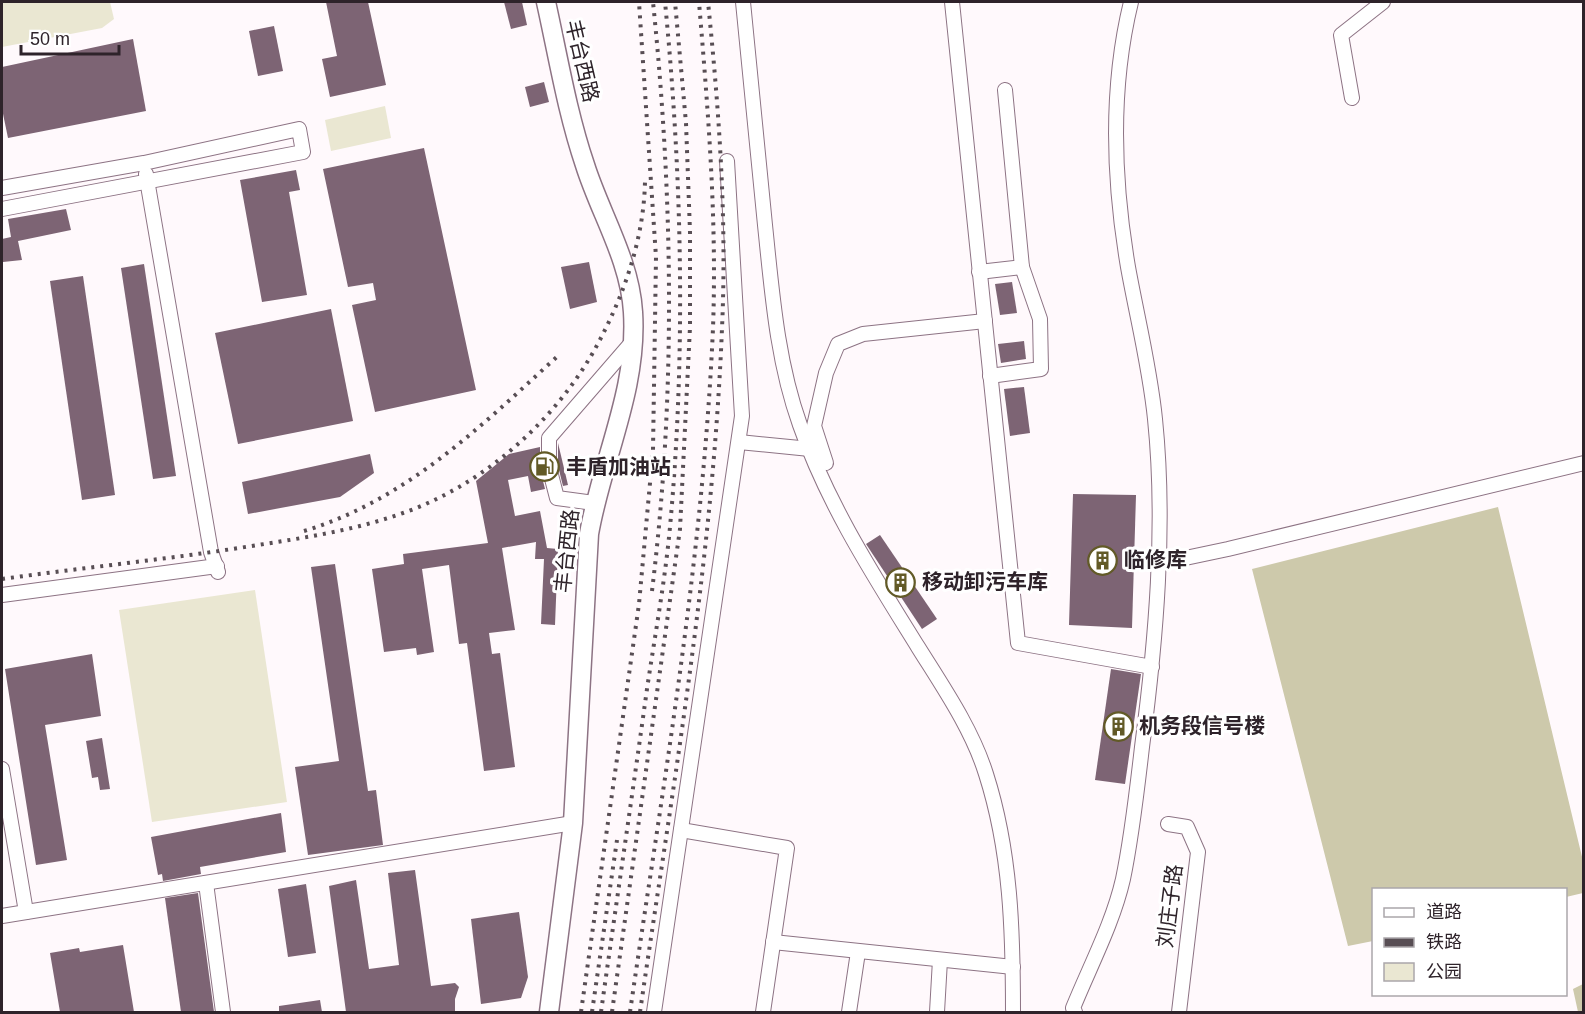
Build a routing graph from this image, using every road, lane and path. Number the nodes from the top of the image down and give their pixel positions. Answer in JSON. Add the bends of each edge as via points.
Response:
{"nodes":[{"id":1,"x":546,"y":2,"type":"edge"},
{"id":2,"x":743,"y":2,"type":"edge"},
{"id":3,"x":952,"y":2,"type":"edge"},
{"id":4,"x":1131,"y":2,"type":"edge"},
{"id":5,"x":1383,"y":2,"type":"edge"},
{"id":6,"x":1005,"y":90,"type":"dead end"},
{"id":7,"x":1352,"y":98,"type":"dead end"},
{"id":8,"x":727,"y":161,"type":"dead end"},
{"id":9,"x":144,"y":163,"type":"junction"},
{"id":10,"x":148,"y":180,"type":"junction"},
{"id":11,"x":2,"y":188,"type":"edge"},
{"id":12,"x":2,"y":209,"type":"edge"},
{"id":13,"x":1022,"y":267,"type":"junction"},
{"id":14,"x":979,"y":272,"type":"junction"},
{"id":15,"x":985,"y":321,"type":"junction"},
{"id":16,"x":633,"y":341,"type":"junction"},
{"id":17,"x":990,"y":376,"type":"junction"},
{"id":18,"x":739,"y":442,"type":"junction"},
{"id":19,"x":810,"y":449,"type":"junction"},
{"id":20,"x":1584,"y":463,"type":"edge"},
{"id":21,"x":594,"y":503,"type":"junction"},
{"id":22,"x":841,"y":518,"type":"junction"},
{"id":23,"x":1156,"y":564,"type":"junction"},
{"id":24,"x":2,"y":595,"type":"edge"},
{"id":25,"x":1152,"y":667,"type":"junction"},
{"id":26,"x":2,"y":769,"type":"edge"},
{"id":27,"x":573,"y":823,"type":"junction"},
{"id":28,"x":1168,"y":824,"type":"dead end"},
{"id":29,"x":681,"y":830,"type":"junction"},
{"id":30,"x":206,"y":883,"type":"junction"},
{"id":31,"x":26,"y":912,"type":"junction"},
{"id":32,"x":2,"y":916,"type":"edge"},
{"id":33,"x":773,"y":942,"type":"junction"},
{"id":34,"x":858,"y":952,"type":"junction"},
{"id":35,"x":940,"y":960,"type":"junction"},
{"id":36,"x":1013,"y":967,"type":"junction"},
{"id":37,"x":223,"y":1012,"type":"edge"},
{"id":38,"x":549,"y":1012,"type":"edge"},
{"id":39,"x":654,"y":1012,"type":"edge"},
{"id":40,"x":763,"y":1012,"type":"edge"},
{"id":41,"x":849,"y":1012,"type":"edge"},
{"id":42,"x":937,"y":1012,"type":"edge"},
{"id":43,"x":1013,"y":1012,"type":"edge"},
{"id":44,"x":1076,"y":1012,"type":"edge"},
{"id":45,"x":1179,"y":1012,"type":"edge"}],
"edges":[{"from":1,"to":16,"type":"main road","name":"丰台西路","via":[[585,167],[627,279]]},
{"from":2,"to":19,"type":"street","via":[[778,334],[789,393]]},
{"from":3,"to":14,"type":"street"},
{"from":4,"to":23,"type":"street","via":[[1121,43],[1116,176],[1155,416],[1160,484]]},
{"from":5,"to":7,"type":"street","via":[[1341,35]]},
{"from":6,"to":13,"type":"street"},
{"from":8,"to":18,"type":"street","via":[[741,354]]},
{"from":9,"to":10,"type":"street"},
{"from":9,"to":10,"type":"street","via":[[299,129],[303,152]]},
{"from":9,"to":11,"type":"street"},
{"from":10,"to":12,"type":"street"},
{"from":10,"to":24,"type":"street","via":[[217,569]]},
{"from":13,"to":14,"type":"street"},
{"from":13,"to":17,"type":"street","via":[[1040,319],[1041,369]]},
{"from":14,"to":15,"type":"street"},
{"from":15,"to":17,"type":"street"},
{"from":15,"to":22,"type":"street","via":[[863,334],[838,344],[826,373],[814,426],[836,487]]},
{"from":16,"to":21,"type":"main road","name":"丰台西路","via":[[621,417]]},
{"from":16,"to":21,"type":"street","via":[[549,438],[549,467],[557,498]]},
{"from":17,"to":25,"type":"street","via":[[1018,643]]},
{"from":18,"to":19,"type":"street"},
{"from":18,"to":29,"type":"street"},
{"from":19,"to":22,"type":"street"},
{"from":20,"to":23,"type":"street"},
{"from":21,"to":27,"type":"main road","name":"丰台西路","via":[[585,568]]},
{"from":22,"to":36,"type":"street","via":[[968,731],[986,773],[1006,856]]},
{"from":23,"to":25,"type":"street"},
{"from":25,"to":44,"type":"street","via":[[1123,880],[1072,1008]]},
{"from":26,"to":31,"type":"street"},
{"from":27,"to":30,"type":"street"},
{"from":27,"to":38,"type":"main road","name":"丰台西路"},
{"from":28,"to":45,"type":"street","name":"刘庄子路","via":[[1187,827],[1198,852]]},
{"from":29,"to":33,"type":"street","via":[[786,848]]},
{"from":29,"to":39,"type":"street"},
{"from":30,"to":31,"type":"street"},
{"from":30,"to":37,"type":"street"},
{"from":31,"to":32,"type":"street"},
{"from":33,"to":34,"type":"street"},
{"from":33,"to":40,"type":"street"},
{"from":34,"to":35,"type":"street"},
{"from":34,"to":41,"type":"street"},
{"from":35,"to":36,"type":"street"},
{"from":35,"to":42,"type":"street"},
{"from":36,"to":43,"type":"street"}]}
